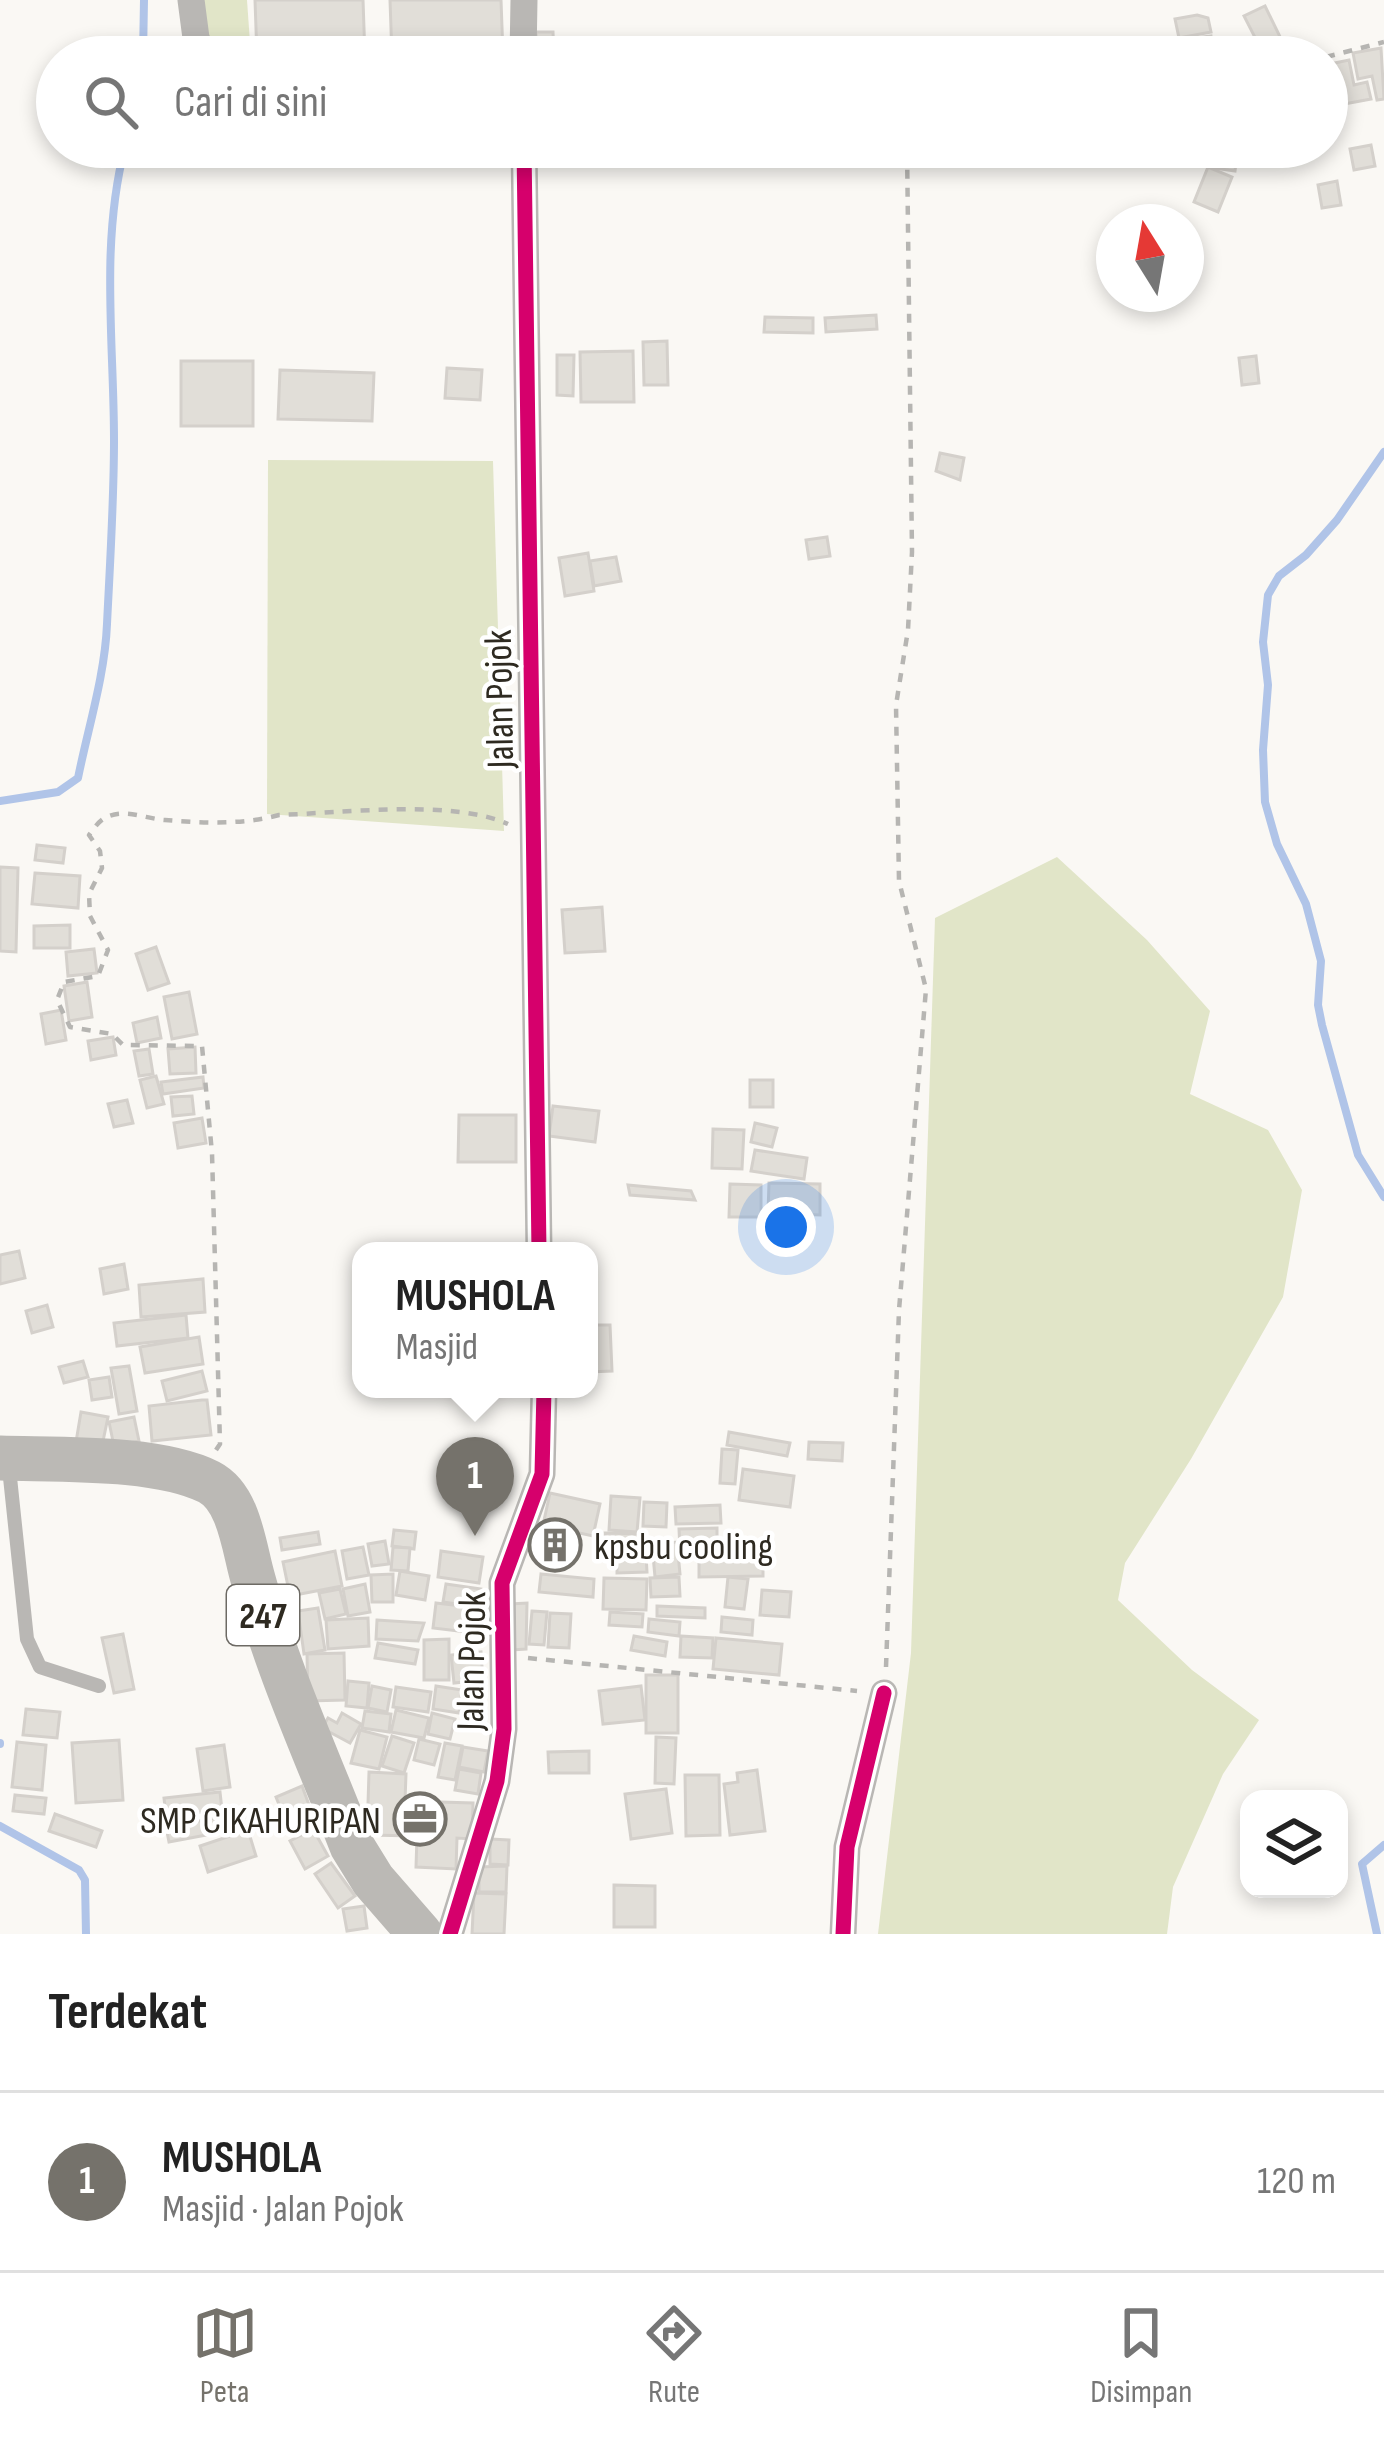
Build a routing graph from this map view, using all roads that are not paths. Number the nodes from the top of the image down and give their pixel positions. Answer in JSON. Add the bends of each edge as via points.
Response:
{"nodes":[{"id":1,"x":191,"y":0,"type":"edge"},
{"id":2,"x":524,"y":0,"type":"edge"},
{"id":3,"x":196,"y":36,"type":"edge"},
{"id":4,"x":524,"y":36,"type":"edge"},
{"id":5,"x":524,"y":168,"type":"edge"},
{"id":6,"x":539,"y":1242,"type":"edge"},
{"id":7,"x":544,"y":1398,"type":"edge"},
{"id":8,"x":4,"y":1458,"type":"edge"},
{"id":9,"x":99,"y":1686,"type":"dead end"},
{"id":10,"x":884,"y":1693,"type":"road end"},
{"id":11,"x":420,"y":1934,"type":"edge"},
{"id":12,"x":450,"y":1934,"type":"edge"},
{"id":13,"x":843,"y":1934,"type":"edge"}],
"edges":[{"from":1,"to":3,"type":"street"},
{"from":2,"to":4,"type":"street"},
{"from":5,"to":6,"type":"street","name":"Jalan Pojok"},
{"from":7,"to":12,"type":"street","name":"Jalan Pojok","via":[[542,1474],[502,1583],[497,1781]]},
{"from":8,"to":9,"type":"lane","via":[[26,1639],[40,1667]]},
{"from":8,"to":11,"type":"main road","number":"247","via":[[162,1466],[221,1491],[352,1846]]},
{"from":10,"to":13,"type":"street","via":[[847,1847]]}]}
